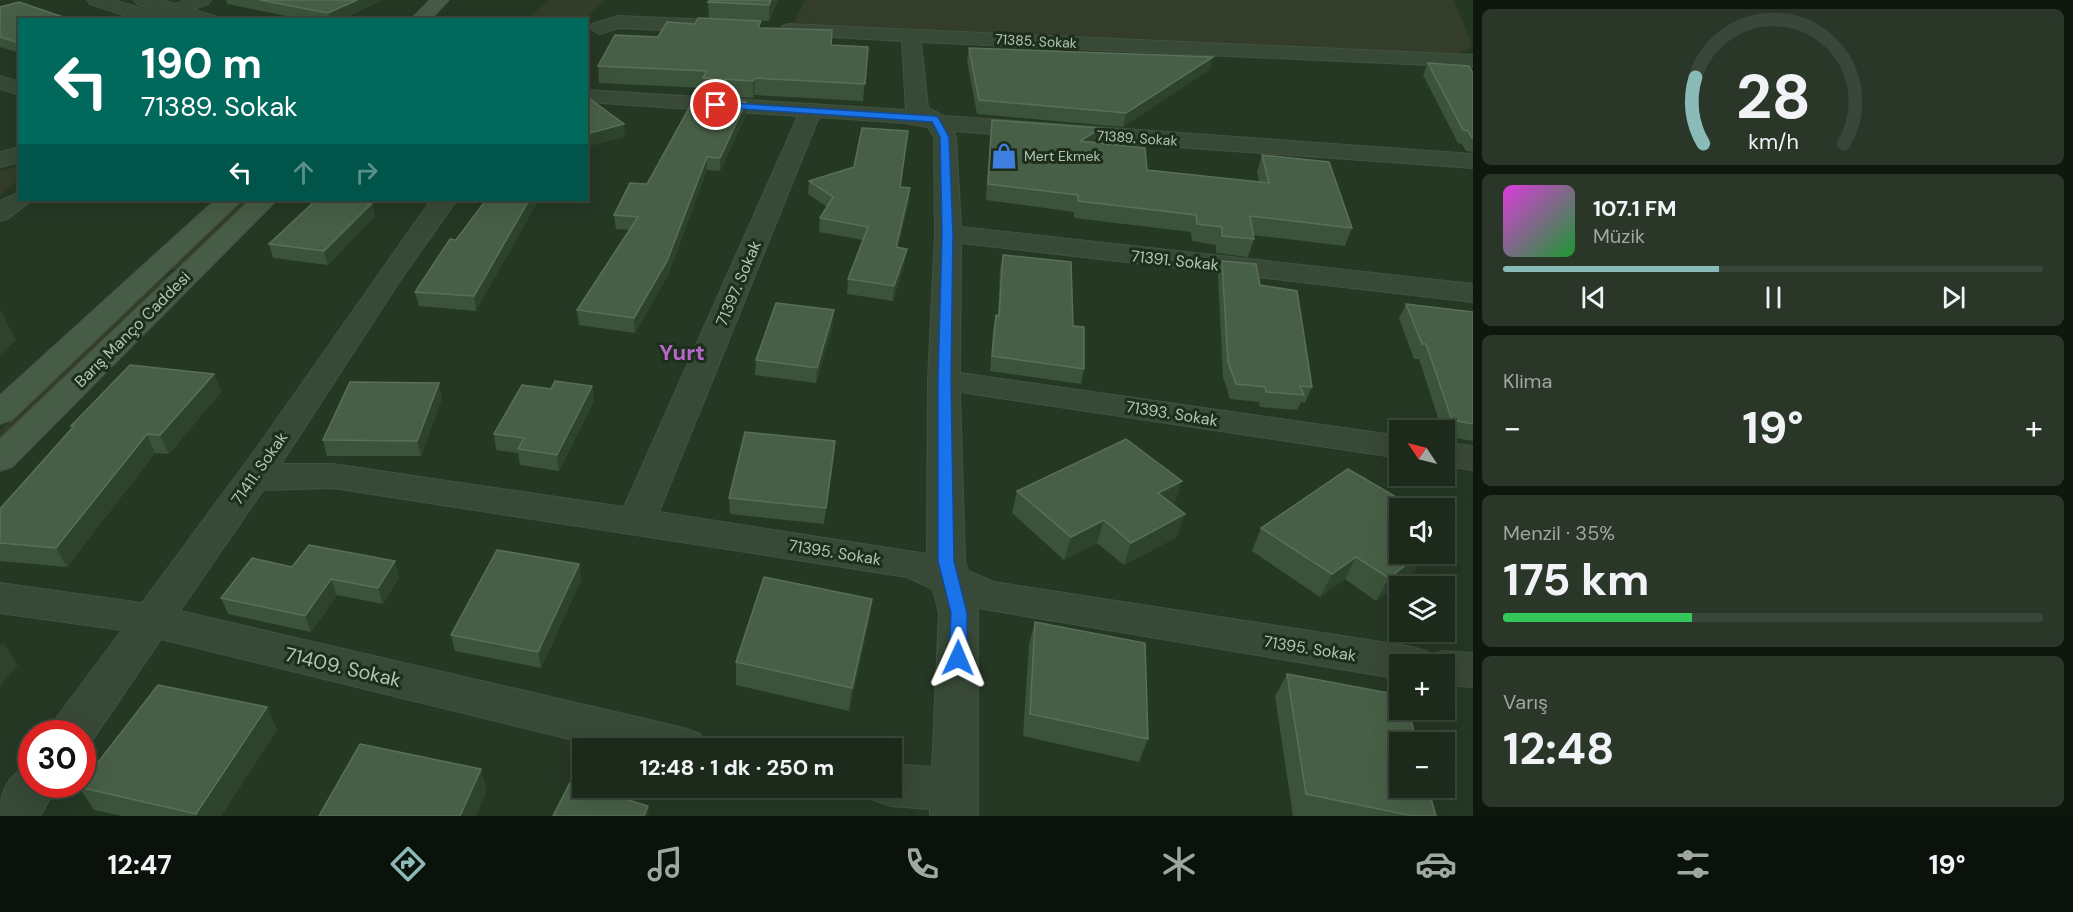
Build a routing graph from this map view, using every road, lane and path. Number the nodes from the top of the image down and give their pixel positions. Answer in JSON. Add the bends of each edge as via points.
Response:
{"nodes":[{"id":1,"x":96,"y":0,"type":"edge"},
{"id":2,"x":143,"y":0,"type":"edge"},
{"id":3,"x":202,"y":0,"type":"edge"},
{"id":4,"x":440,"y":0,"type":"edge"},
{"id":5,"x":625,"y":0,"type":"edge"},
{"id":6,"x":177,"y":10,"type":"junction"},
{"id":7,"x":153,"y":18,"type":"edge"},
{"id":8,"x":202,"y":18,"type":"edge"},
{"id":9,"x":421,"y":18,"type":"edge"},
{"id":10,"x":723,"y":26,"type":"edge"},
{"id":11,"x":770,"y":29,"type":"edge"},
{"id":12,"x":593,"y":34,"type":"edge"},
{"id":13,"x":911,"y":36,"type":"junction"},
{"id":14,"x":1473,"y":61,"type":"edge"},
{"id":15,"x":0,"y":82,"type":"edge"},
{"id":16,"x":18,"y":88,"type":"edge"},
{"id":17,"x":588,"y":96,"type":"edge"},
{"id":18,"x":811,"y":111,"type":"junction"},
{"id":19,"x":935,"y":119,"type":"junction"},
{"id":20,"x":18,"y":155,"type":"edge"},
{"id":21,"x":0,"y":160,"type":"edge"},
{"id":22,"x":1473,"y":161,"type":"edge"},
{"id":23,"x":18,"y":200,"type":"edge"},
{"id":24,"x":227,"y":201,"type":"edge"},
{"id":25,"x":263,"y":201,"type":"edge"},
{"id":26,"x":443,"y":201,"type":"edge"},
{"id":27,"x":0,"y":213,"type":"edge"},
{"id":28,"x":948,"y":234,"type":"junction"},
{"id":29,"x":1473,"y":293,"type":"edge"},
{"id":30,"x":945,"y":380,"type":"junction"},
{"id":31,"x":0,"y":413,"type":"edge"},
{"id":32,"x":1389,"y":445,"type":"edge"},
{"id":33,"x":1455,"y":456,"type":"edge"},
{"id":34,"x":1473,"y":458,"type":"edge"},
{"id":35,"x":0,"y":459,"type":"edge"},
{"id":36,"x":251,"y":480,"type":"junction"},
{"id":37,"x":636,"y":522,"type":"junction"},
{"id":38,"x":951,"y":580,"type":"junction"},
{"id":39,"x":0,"y":598,"type":"edge"},
{"id":40,"x":152,"y":620,"type":"junction"},
{"id":41,"x":1389,"y":660,"type":"edge"},
{"id":42,"x":1455,"y":669,"type":"edge"},
{"id":43,"x":1473,"y":670,"type":"edge"},
{"id":44,"x":81,"y":720,"type":"edge"},
{"id":45,"x":642,"y":738,"type":"edge"},
{"id":46,"x":902,"y":788,"type":"edge"},
{"id":47,"x":25,"y":798,"type":"edge"},
{"id":48,"x":954,"y":803,"type":"edge"},
{"id":49,"x":13,"y":816,"type":"edge"}],
"edges":[{"from":1,"to":7,"type":"street"},
{"from":2,"to":6,"type":"street"},
{"from":3,"to":6,"type":"street"},
{"from":4,"to":9,"type":"main road"},
{"from":5,"to":12,"type":"street"},
{"from":6,"to":8,"type":"street"},
{"from":10,"to":12,"type":"street","via":[[618,21]]},
{"from":11,"to":13,"type":"street","name":"71385. Sokak"},
{"from":13,"to":14,"type":"street","name":"71385. Sokak"},
{"from":13,"to":19,"type":"street","via":[[917,111]]},
{"from":15,"to":16,"type":"street"},
{"from":17,"to":18,"type":"street","name":"71389. Sokak"},
{"from":18,"to":19,"type":"street","name":"71389. Sokak"},
{"from":18,"to":37,"type":"street","name":"71397. Sokak"},
{"from":19,"to":22,"type":"street","name":"71389. Sokak","via":[[955,125]]},
{"from":19,"to":28,"type":"street","via":[[945,137]]},
{"from":20,"to":21,"type":"street"},
{"from":23,"to":27,"type":"street"},
{"from":24,"to":31,"type":"main road","name":"Barış Manço Caddesi"},
{"from":25,"to":35,"type":"main road","name":"Barış Manço Caddesi"},
{"from":26,"to":36,"type":"street","name":"71411. Sokak"},
{"from":28,"to":29,"type":"street","name":"71391. Sokak"},
{"from":28,"to":30,"type":"street"},
{"from":30,"to":32,"type":"street","name":"71393. Sokak"},
{"from":30,"to":38,"type":"street","via":[[946,561]]},
{"from":33,"to":34,"type":"street"},
{"from":36,"to":37,"type":"street","name":"71395. Sokak","via":[[333,476]]},
{"from":36,"to":40,"type":"street","name":"71411. Sokak"},
{"from":37,"to":38,"type":"street","name":"71395. Sokak","via":[[914,564]]},
{"from":38,"to":41,"type":"street","name":"71395. Sokak","via":[[988,596]]},
{"from":38,"to":48,"type":"street","via":[[959,613]]},
{"from":39,"to":40,"type":"street","name":"71409. Sokak"},
{"from":40,"to":44,"type":"street","name":"71411. Sokak"},
{"from":40,"to":45,"type":"street","name":"71409. Sokak"},
{"from":42,"to":43,"type":"street"},
{"from":46,"to":48,"type":"street"},
{"from":47,"to":49,"type":"street"}]}
